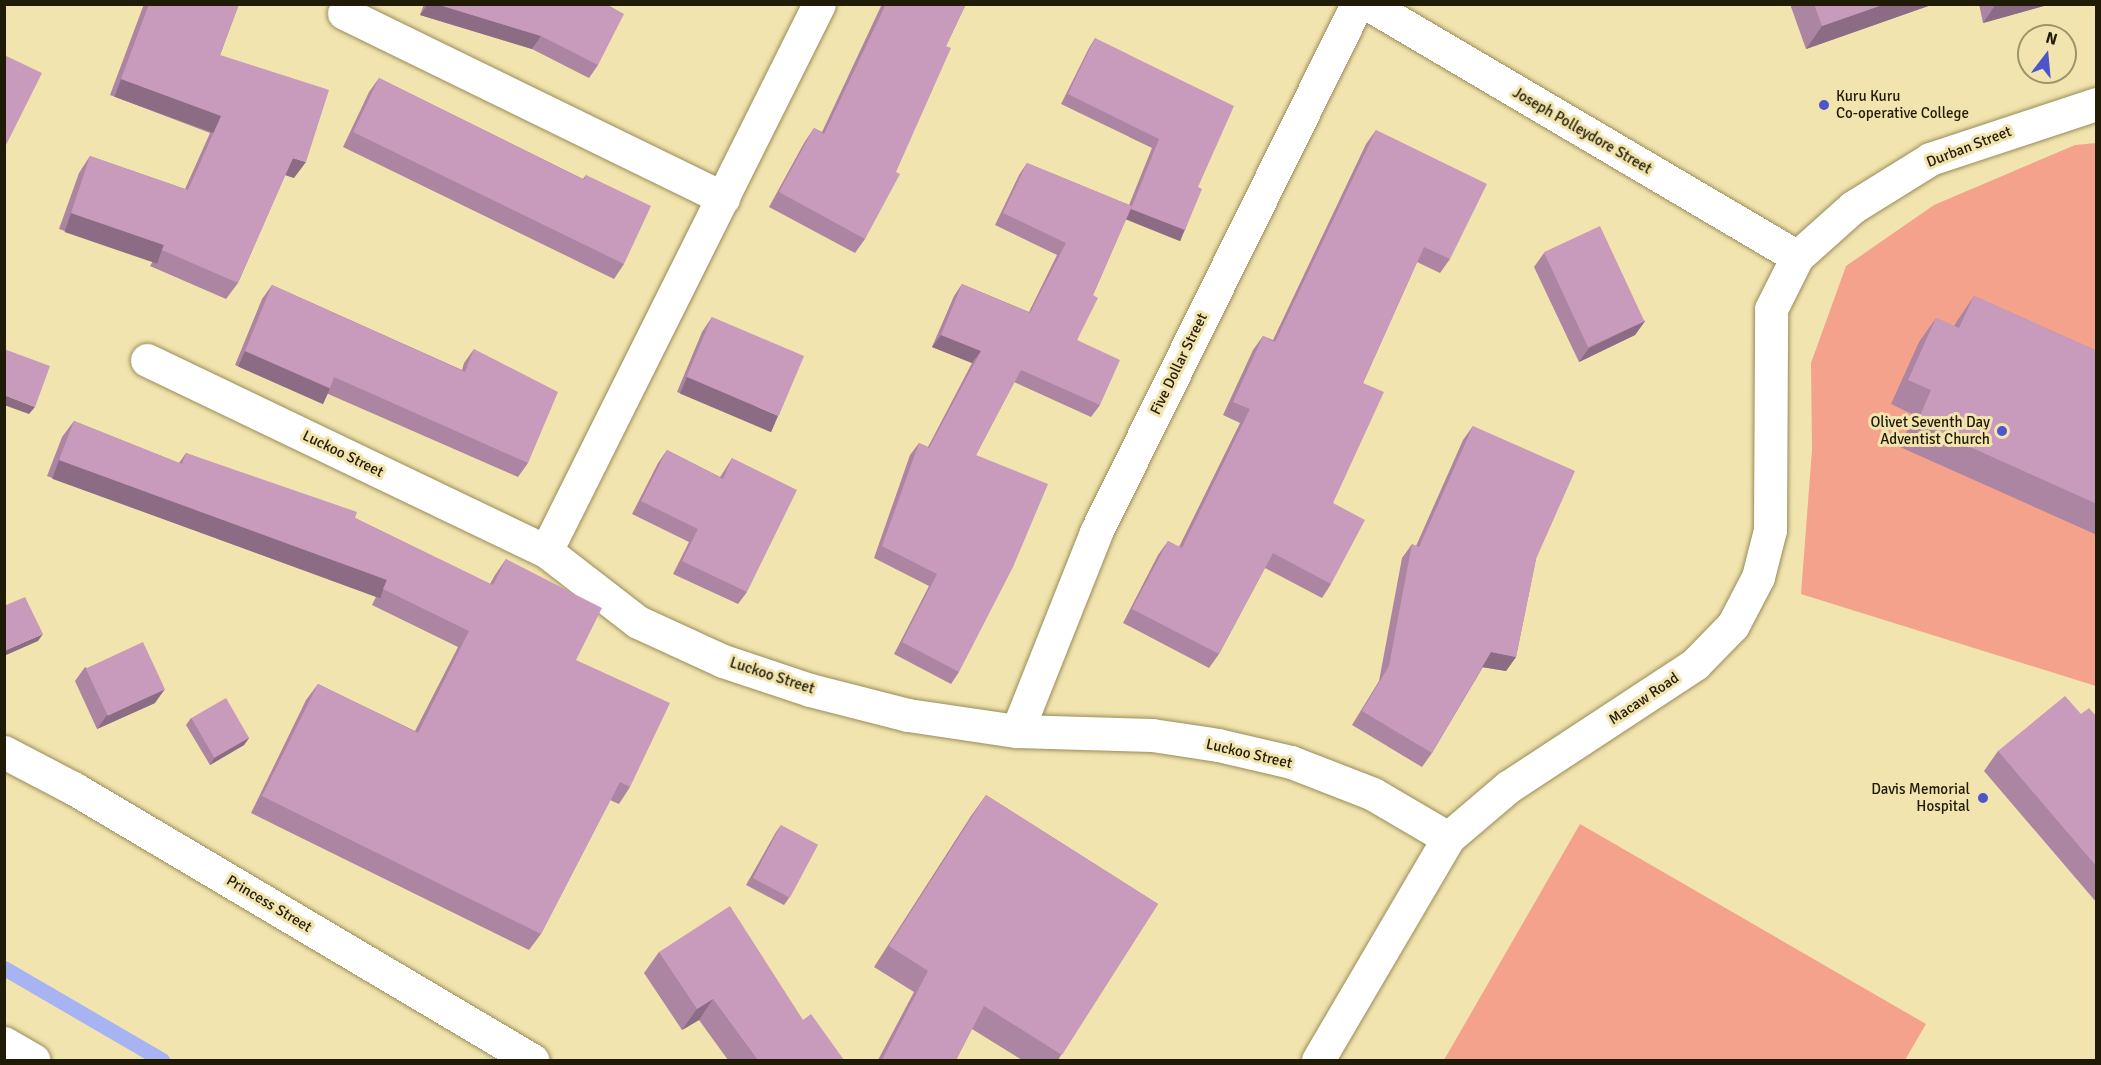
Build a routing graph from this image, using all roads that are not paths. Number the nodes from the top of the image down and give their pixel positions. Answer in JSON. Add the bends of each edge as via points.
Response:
{"nodes":[{"id":1,"x":819,"y":4,"type":"edge"},
{"id":2,"x":1358,"y":4,"type":"edge"},
{"id":3,"x":1368,"y":4,"type":"edge"},
{"id":4,"x":344,"y":14,"type":"dead end"},
{"id":5,"x":2097,"y":105,"type":"edge"},
{"id":6,"x":723,"y":198,"type":"junction"},
{"id":7,"x":1797,"y":257,"type":"junction"},
{"id":8,"x":147,"y":360,"type":"dead end"},
{"id":9,"x":546,"y":551,"type":"junction"},
{"id":10,"x":1017,"y":731,"type":"junction"},
{"id":11,"x":4,"y":752,"type":"edge"},
{"id":12,"x":1448,"y":838,"type":"junction"},
{"id":13,"x":4,"y":1043,"type":"edge"},
{"id":14,"x":33,"y":1060,"type":"edge"},
{"id":15,"x":532,"y":1060,"type":"edge"},
{"id":16,"x":1318,"y":1060,"type":"edge"}],
"edges":[{"from":1,"to":6,"type":"street"},
{"from":2,"to":10,"type":"street","name":"Five Dollar Street","via":[[1096,532]]},
{"from":3,"to":7,"type":"street","name":"Joseph Polleydore Street"},
{"from":4,"to":6,"type":"street"},
{"from":5,"to":7,"type":"street","name":"Durban Street","via":[[1930,159],[1853,207]]},
{"from":6,"to":9,"type":"street"},
{"from":7,"to":12,"type":"street","name":"Macaw Road","via":[[1771,309],[1770,530],[1758,577],[1733,625],[1695,664],[1508,788]]},
{"from":8,"to":9,"type":"street","name":"Luckoo Street"},
{"from":9,"to":10,"type":"street","name":"Luckoo Street","via":[[638,622],[723,661],[810,690],[908,715]]},
{"from":10,"to":12,"type":"street","name":"Luckoo Street","via":[[1152,735],[1291,762],[1373,794]]},
{"from":11,"to":15,"type":"street","name":"Princess Street","via":[[73,788]]},
{"from":12,"to":16,"type":"street","name":"Macaw Road"},
{"from":13,"to":14,"type":"street"}]}
